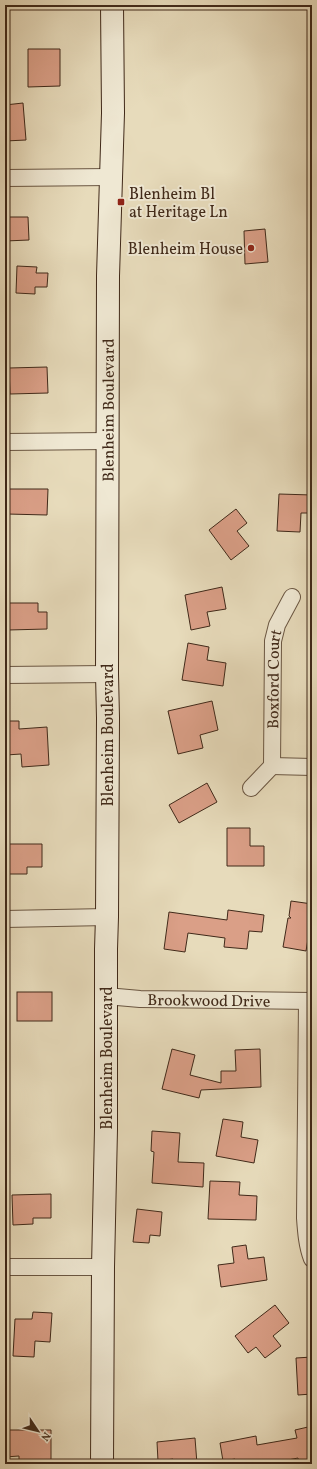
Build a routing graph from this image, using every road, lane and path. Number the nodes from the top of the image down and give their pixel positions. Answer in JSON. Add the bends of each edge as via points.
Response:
{"nodes":[{"id":1,"x":112,"y":5,"type":"edge"},
{"id":2,"x":110,"y":177,"type":"junction"},
{"id":3,"x":5,"y":178,"type":"edge"},
{"id":4,"x":107,"y":441,"type":"junction"},
{"id":5,"x":5,"y":442,"type":"edge"},
{"id":6,"x":292,"y":597,"type":"dead end"},
{"id":7,"x":107,"y":674,"type":"junction"},
{"id":8,"x":5,"y":675,"type":"edge"},
{"id":9,"x":272,"y":766,"type":"junction"},
{"id":10,"x":312,"y":767,"type":"edge"},
{"id":11,"x":251,"y":788,"type":"dead end"},
{"id":12,"x":107,"y":917,"type":"junction"},
{"id":13,"x":5,"y":919,"type":"edge"},
{"id":14,"x":106,"y":996,"type":"junction"},
{"id":15,"x":309,"y":1001,"type":"edge"},
{"id":16,"x":312,"y":1259,"type":"edge"},
{"id":17,"x":103,"y":1266,"type":"junction"},
{"id":18,"x":5,"y":1267,"type":"edge"},
{"id":19,"x":102,"y":1464,"type":"edge"}],
"edges":[{"from":1,"to":2,"type":"main road","name":"Blenheim Boulevard"},
{"from":2,"to":3,"type":"street"},
{"from":2,"to":4,"type":"main road","name":"Blenheim Boulevard"},
{"from":4,"to":5,"type":"street"},
{"from":4,"to":7,"type":"main road","name":"Blenheim Boulevard"},
{"from":6,"to":9,"type":"street","name":"Boxford Court","via":[[277,625],[273,641]]},
{"from":7,"to":8,"type":"street"},
{"from":7,"to":12,"type":"main road","name":"Blenheim Boulevard"},
{"from":9,"to":10,"type":"street"},
{"from":9,"to":11,"type":"street"},
{"from":12,"to":13,"type":"street"},
{"from":12,"to":14,"type":"main road","name":"Blenheim Boulevard"},
{"from":14,"to":15,"type":"street","name":"Brookwood Drive","via":[[140,999]]},
{"from":14,"to":17,"type":"main road","name":"Blenheim Boulevard"},
{"from":15,"to":16,"type":"street","via":[[305,1218],[308,1250]]},
{"from":17,"to":18,"type":"street"},
{"from":17,"to":19,"type":"main road","name":"Blenheim Boulevard"}]}
